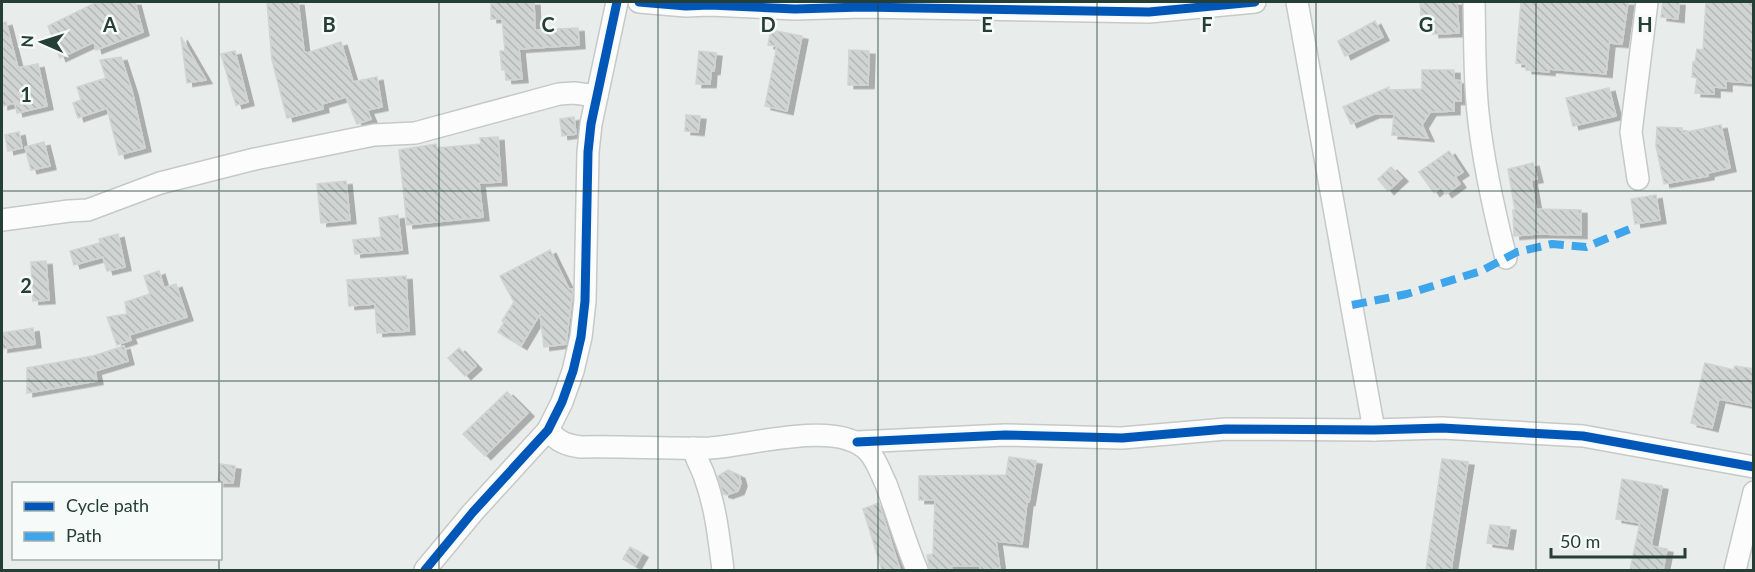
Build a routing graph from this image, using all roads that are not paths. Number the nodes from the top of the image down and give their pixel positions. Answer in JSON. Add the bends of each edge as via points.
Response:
{"nodes":[{"id":1,"x":617,"y":2,"type":"edge"},
{"id":2,"x":639,"y":2,"type":"edge"},
{"id":3,"x":1255,"y":2,"type":"edge"},
{"id":4,"x":1297,"y":2,"type":"edge"},
{"id":5,"x":1474,"y":2,"type":"edge"},
{"id":6,"x":1647,"y":2,"type":"edge"},
{"id":7,"x":597,"y":96,"type":"junction"},
{"id":8,"x":1638,"y":179,"type":"dead end"},
{"id":9,"x":2,"y":220,"type":"edge"},
{"id":10,"x":1506,"y":258,"type":"dead end"},
{"id":11,"x":548,"y":430,"type":"junction"},
{"id":12,"x":1374,"y":430,"type":"junction"},
{"id":13,"x":857,"y":442,"type":"junction"},
{"id":14,"x":693,"y":448,"type":"junction"},
{"id":15,"x":1754,"y":467,"type":"edge"},
{"id":16,"x":1754,"y":492,"type":"edge"},
{"id":17,"x":425,"y":570,"type":"edge"},
{"id":18,"x":723,"y":570,"type":"edge"},
{"id":19,"x":917,"y":570,"type":"edge"},
{"id":20,"x":1734,"y":570,"type":"edge"}],
"edges":[{"from":1,"to":7,"type":"street"},
{"from":2,"to":3,"type":"street","via":[[795,9],[1149,12]]},
{"from":4,"to":12,"type":"street"},
{"from":5,"to":10,"type":"street","via":[[1478,112]]},
{"from":6,"to":8,"type":"street","via":[[1631,132]]},
{"from":7,"to":9,"type":"street","via":[[559,94],[415,133],[374,135],[263,157],[160,183],[88,210]]},
{"from":7,"to":11,"type":"street","via":[[588,152],[581,336],[573,371]]},
{"from":11,"to":14,"type":"street","via":[[566,446]]},
{"from":11,"to":17,"type":"street"},
{"from":12,"to":13,"type":"street","via":[[1226,429],[1122,438],[1005,435]]},
{"from":12,"to":15,"type":"street","via":[[1442,428],[1583,436]]},
{"from":13,"to":14,"type":"street","via":[[823,436],[794,437]]},
{"from":13,"to":19,"type":"street","via":[[871,453],[876,463]]},
{"from":14,"to":18,"type":"street","via":[[713,504]]},
{"from":16,"to":20,"type":"street"}]}
